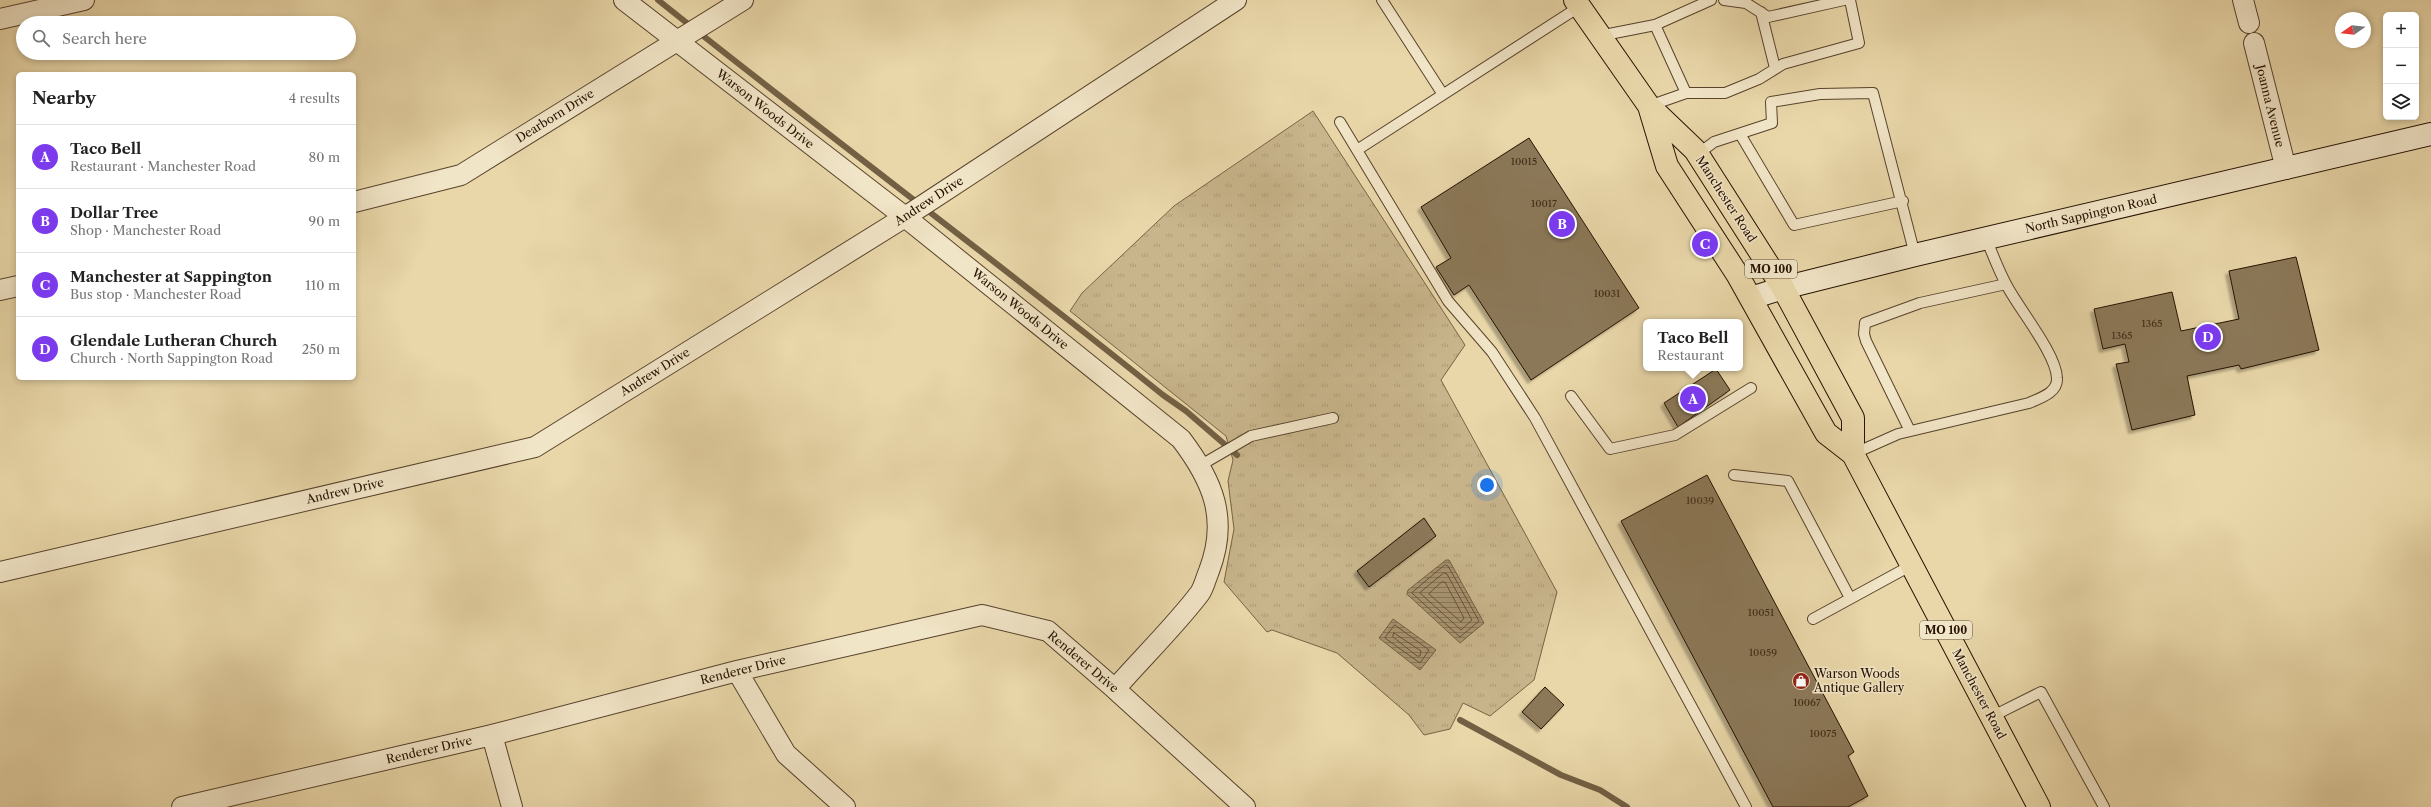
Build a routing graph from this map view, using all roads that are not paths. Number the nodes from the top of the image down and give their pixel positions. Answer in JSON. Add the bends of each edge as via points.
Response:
{"nodes":[{"id":1,"x":84,"y":0,"type":"edge"},
{"id":2,"x":624,"y":0,"type":"edge"},
{"id":3,"x":743,"y":0,"type":"edge"},
{"id":4,"x":1236,"y":0,"type":"edge"},
{"id":5,"x":1382,"y":0,"type":"edge"},
{"id":6,"x":1711,"y":0,"type":"edge"},
{"id":7,"x":1724,"y":0,"type":"edge"},
{"id":8,"x":1844,"y":0,"type":"edge"},
{"id":9,"x":1850,"y":0,"type":"edge"},
{"id":10,"x":2242,"y":0,"type":"edge"},
{"id":11,"x":1581,"y":2,"type":"edge"},
{"id":12,"x":1761,"y":12,"type":"junction"},
{"id":13,"x":0,"y":19,"type":"edge"},
{"id":14,"x":2249,"y":24,"type":"dead end"},
{"id":15,"x":1655,"y":25,"type":"junction"},
{"id":16,"x":1599,"y":36,"type":"junction"},
{"id":17,"x":681,"y":37,"type":"junction"},
{"id":18,"x":2254,"y":42,"type":"dead end"},
{"id":19,"x":1775,"y":68,"type":"junction"},
{"id":20,"x":1442,"y":93,"type":"junction"},
{"id":21,"x":1686,"y":93,"type":"junction"},
{"id":22,"x":1649,"y":106,"type":"junction"},
{"id":23,"x":1340,"y":122,"type":"dead end"},
{"id":24,"x":1740,"y":134,"type":"junction"},
{"id":25,"x":2431,"y":134,"type":"edge"},
{"id":26,"x":1357,"y":150,"type":"junction"},
{"id":27,"x":1698,"y":154,"type":"junction"},
{"id":28,"x":2286,"y":169,"type":"junction"},
{"id":29,"x":356,"y":201,"type":"edge"},
{"id":30,"x":1903,"y":201,"type":"junction"},
{"id":31,"x":916,"y":210,"type":"junction"},
{"id":32,"x":1986,"y":238,"type":"junction"},
{"id":33,"x":1916,"y":255,"type":"junction"},
{"id":34,"x":2006,"y":284,"type":"junction"},
{"id":35,"x":16,"y":286,"type":"edge"},
{"id":36,"x":1782,"y":288,"type":"junction"},
{"id":37,"x":0,"y":290,"type":"edge"},
{"id":38,"x":1751,"y":298,"type":"junction"},
{"id":39,"x":1751,"y":388,"type":"dead end"},
{"id":40,"x":1570,"y":396,"type":"dead end"},
{"id":41,"x":1333,"y":418,"type":"dead end"},
{"id":42,"x":1910,"y":431,"type":"junction"},
{"id":43,"x":1853,"y":454,"type":"junction"},
{"id":44,"x":1201,"y":465,"type":"junction"},
{"id":45,"x":1734,"y":475,"type":"dead end"},
{"id":46,"x":1912,"y":564,"type":"junction"},
{"id":47,"x":0,"y":572,"type":"edge"},
{"id":48,"x":1850,"y":598,"type":"junction"},
{"id":49,"x":1813,"y":619,"type":"dead end"},
{"id":50,"x":737,"y":671,"type":"junction"},
{"id":51,"x":1115,"y":689,"type":"junction"},
{"id":52,"x":1991,"y":717,"type":"junction"},
{"id":53,"x":492,"y":735,"type":"junction"},
{"id":54,"x":229,"y":802,"type":"edge"},
{"id":55,"x":182,"y":807,"type":"edge"},
{"id":56,"x":512,"y":807,"type":"edge"},
{"id":57,"x":845,"y":807,"type":"edge"},
{"id":58,"x":1245,"y":807,"type":"edge"},
{"id":59,"x":1746,"y":807,"type":"edge"},
{"id":60,"x":2039,"y":807,"type":"edge"},
{"id":61,"x":2104,"y":807,"type":"edge"}],
"edges":[{"from":1,"to":13,"type":"street"},
{"from":2,"to":17,"type":"street","name":"Warson Woods Drive"},
{"from":3,"to":17,"type":"street","name":"Dearborn Drive"},
{"from":4,"to":31,"type":"street","name":"Andrew Drive"},
{"from":5,"to":20,"type":"lane"},
{"from":6,"to":15,"type":"lane"},
{"from":7,"to":12,"type":"lane","via":[[1746,3]]},
{"from":8,"to":12,"type":"lane","via":[[1768,17]]},
{"from":9,"to":19,"type":"lane","via":[[1859,43]]},
{"from":10,"to":14,"type":"street"},
{"from":11,"to":16,"type":"main road","name":"Manchester Road","number":"MO 100"},
{"from":11,"to":20,"type":"lane"},
{"from":12,"to":19,"type":"lane"},
{"from":15,"to":16,"type":"lane"},
{"from":15,"to":21,"type":"lane"},
{"from":16,"to":22,"type":"main road","name":"Manchester Road","number":"MO 100"},
{"from":17,"to":29,"type":"street","name":"Dearborn Drive","via":[[461,175]]},
{"from":17,"to":31,"type":"street","name":"Warson Woods Drive"},
{"from":18,"to":28,"type":"street","name":"Joanna Avenue"},
{"from":19,"to":21,"type":"lane","via":[[1759,79],[1725,93]]},
{"from":20,"to":26,"type":"lane"},
{"from":21,"to":22,"type":"lane"},
{"from":22,"to":27,"type":"main road","name":"Manchester Road","number":"MO 100"},
{"from":22,"to":38,"type":"main road","name":"Manchester Road","number":"MO 100","via":[[1667,166]]},
{"from":23,"to":26,"type":"lane"},
{"from":24,"to":27,"type":"lane","via":[[1714,142]]},
{"from":24,"to":30,"type":"lane","via":[[1794,225]]},
{"from":24,"to":30,"type":"lane","via":[[1772,123],[1771,102],[1820,94],[1873,93]]},
{"from":25,"to":28,"type":"street","name":"North Sappington Road"},
{"from":26,"to":59,"type":"lane","via":[[1448,301],[1492,352],[1535,418]]},
{"from":27,"to":36,"type":"main road","name":"Manchester Road","number":"MO 100"},
{"from":28,"to":32,"type":"street","name":"North Sappington Road"},
{"from":30,"to":33,"type":"lane"},
{"from":31,"to":44,"type":"street","name":"Warson Woods Drive","via":[[1181,439]]},
{"from":31,"to":47,"type":"street","name":"Andrew Drive","via":[[535,447]]},
{"from":32,"to":33,"type":"street","name":"North Sappington Road"},
{"from":32,"to":34,"type":"lane"},
{"from":33,"to":36,"type":"street","name":"North Sappington Road"},
{"from":34,"to":42,"type":"lane","via":[[1920,303],[1865,323],[1866,341]]},
{"from":34,"to":42,"type":"lane","via":[[2049,355],[2057,378],[2055,387],[2050,394],[2029,403]]},
{"from":35,"to":37,"type":"street"},
{"from":36,"to":38,"type":"street","name":"North Sappington Road"},
{"from":36,"to":43,"type":"main road","name":"Manchester Road","number":"MO 100","via":[[1853,418]]},
{"from":38,"to":43,"type":"main road","name":"Manchester Road","number":"MO 100","via":[[1826,433]]},
{"from":39,"to":40,"type":"lane","via":[[1674,435],[1610,450]]},
{"from":41,"to":44,"type":"lane","via":[[1251,436]]},
{"from":42,"to":43,"type":"lane"},
{"from":43,"to":46,"type":"main road","name":"Manchester Road","number":"MO 100"},
{"from":44,"to":51,"type":"street","name":"Warson Woods Drive","via":[[1214,496],[1219,520],[1214,559],[1201,592]]},
{"from":45,"to":48,"type":"lane","via":[[1788,481]]},
{"from":46,"to":48,"type":"lane"},
{"from":46,"to":52,"type":"main road","name":"Manchester Road","number":"MO 100"},
{"from":48,"to":49,"type":"lane"},
{"from":50,"to":51,"type":"street","name":"Renderer Drive","via":[[982,615],[1048,631]]},
{"from":50,"to":53,"type":"street","name":"Renderer Drive"},
{"from":50,"to":57,"type":"street","via":[[786,754]]},
{"from":51,"to":58,"type":"street","name":"Renderer Drive"},
{"from":52,"to":60,"type":"main road","name":"Manchester Road","number":"MO 100"},
{"from":52,"to":61,"type":"lane","via":[[2041,692]]},
{"from":53,"to":54,"type":"street","name":"Renderer Drive"},
{"from":53,"to":56,"type":"street"},
{"from":54,"to":55,"type":"street","name":"Renderer Drive"}]}
